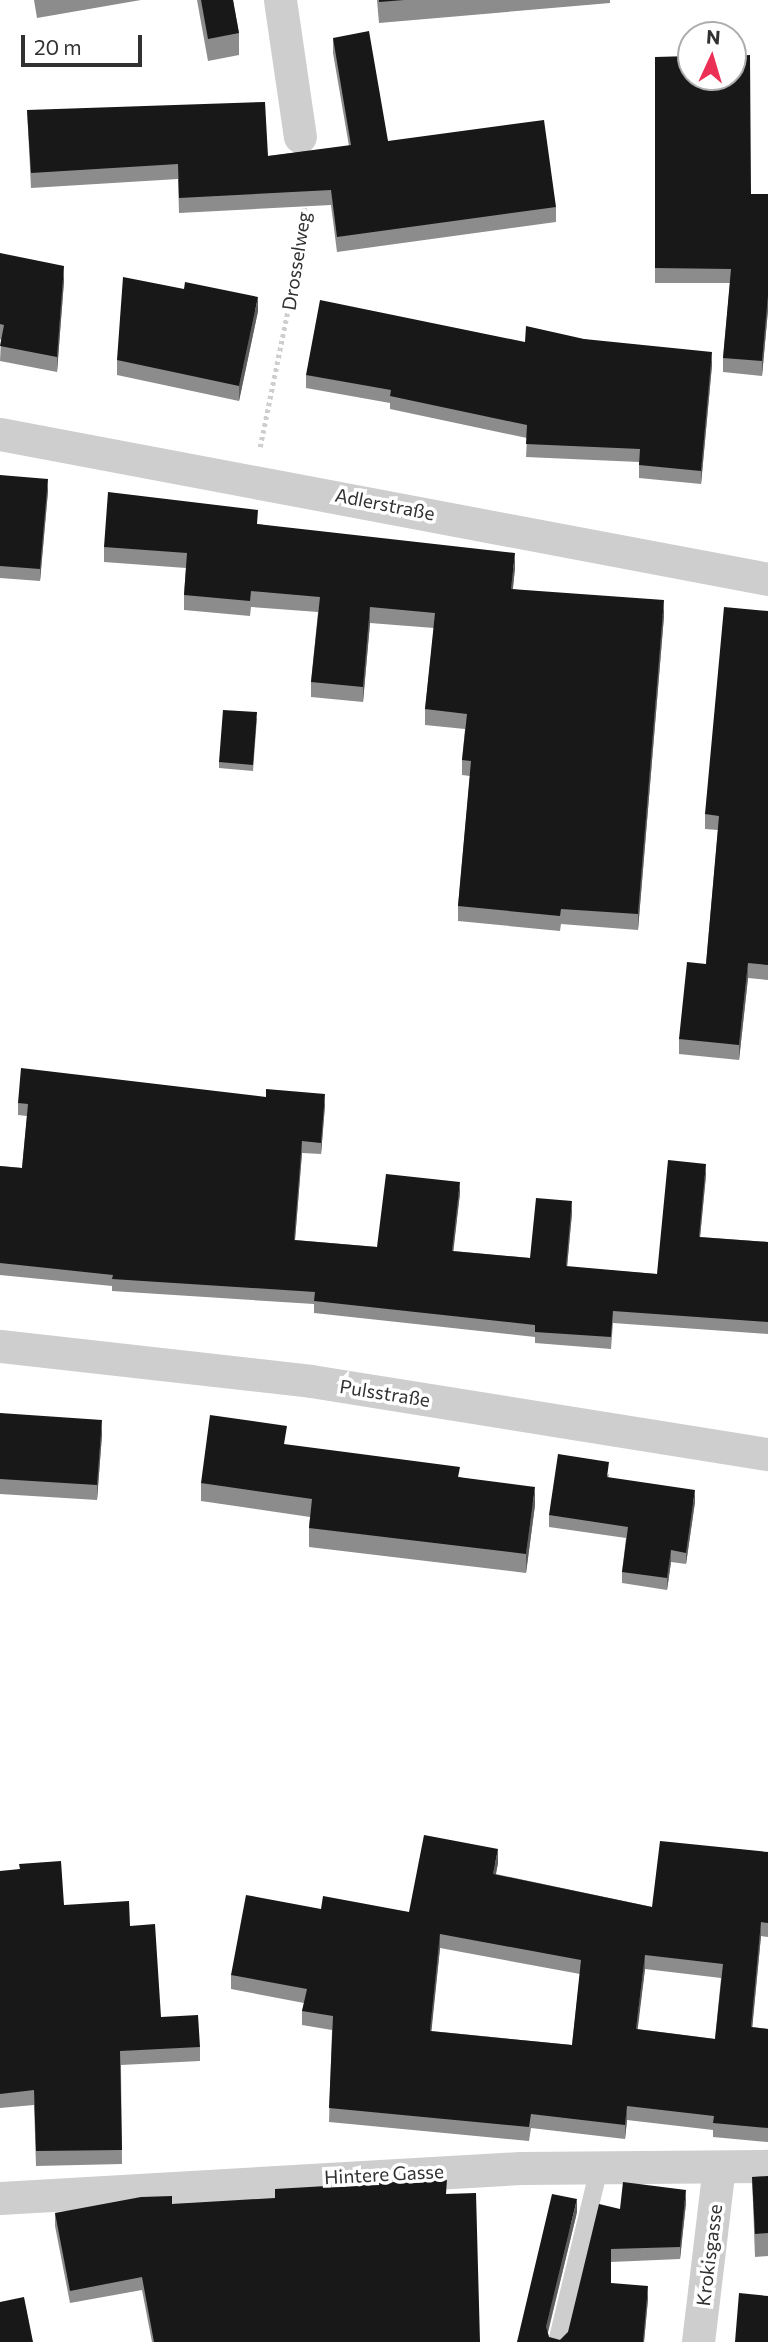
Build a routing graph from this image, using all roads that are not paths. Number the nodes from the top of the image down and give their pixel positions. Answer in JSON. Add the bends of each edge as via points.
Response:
{"nodes":[{"id":1,"x":280,"y":0,"type":"edge"},
{"id":2,"x":300,"y":137,"type":"road end"},
{"id":3,"x":0,"y":434,"type":"edge"},
{"id":4,"x":768,"y":579,"type":"edge"},
{"id":5,"x":0,"y":1346,"type":"edge"},
{"id":6,"x":768,"y":1454,"type":"edge"},
{"id":7,"x":768,"y":2166,"type":"edge"},
{"id":8,"x":719,"y":2167,"type":"junction"},
{"id":9,"x":599,"y":2168,"type":"junction"},
{"id":10,"x":0,"y":2198,"type":"edge"},
{"id":11,"x":556,"y":2342,"type":"edge"},
{"id":12,"x":698,"y":2342,"type":"edge"}],
"edges":[{"from":1,"to":2,"type":"street"},
{"from":3,"to":4,"type":"street","name":"Adlerstraße"},
{"from":5,"to":6,"type":"street","name":"Pulsstraße","via":[[311,1381]]},
{"from":7,"to":8,"type":"street","name":"Hintere Gasse"},
{"from":8,"to":9,"type":"street","name":"Hintere Gasse"},
{"from":8,"to":12,"type":"street","name":"Krokisgasse"},
{"from":9,"to":10,"type":"street","name":"Hintere Gasse","via":[[281,2179]]},
{"from":9,"to":11,"type":"lane"}]}
